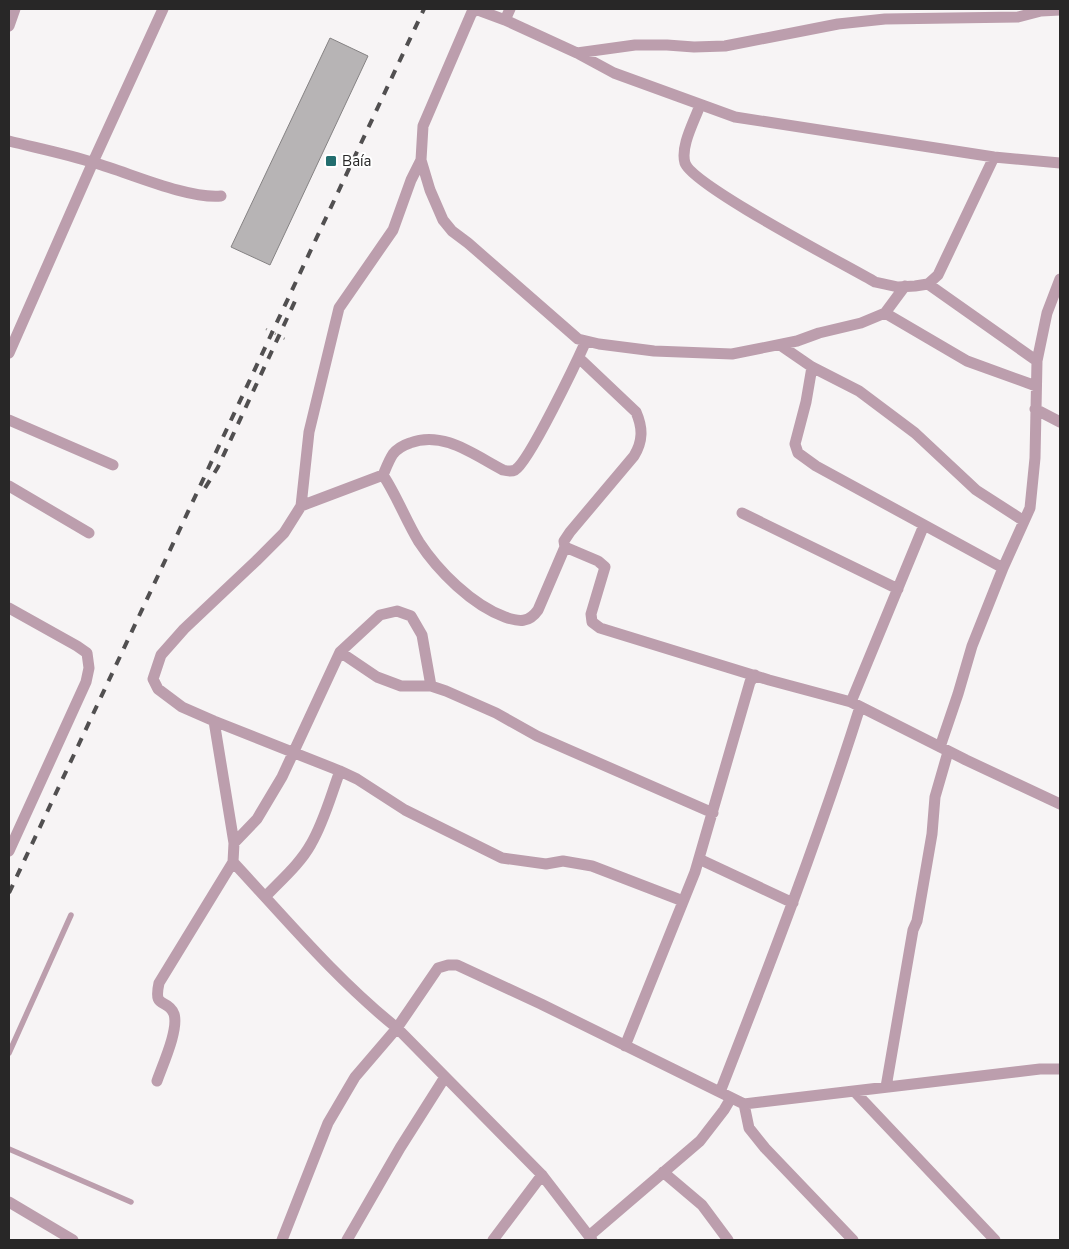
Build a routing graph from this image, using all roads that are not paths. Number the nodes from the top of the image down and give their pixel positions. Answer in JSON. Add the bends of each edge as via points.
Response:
{"nodes":[{"id":1,"x":16,"y":9,"type":"edge"},
{"id":2,"x":163,"y":9,"type":"edge"},
{"id":3,"x":510,"y":9,"type":"edge"},
{"id":4,"x":1060,"y":10,"type":"edge"},
{"id":5,"x":504,"y":20,"type":"junction"},
{"id":6,"x":9,"y":26,"type":"edge"},
{"id":7,"x":577,"y":53,"type":"junction"},
{"id":8,"x":700,"y":104,"type":"junction"},
{"id":9,"x":9,"y":141,"type":"edge"},
{"id":10,"x":994,"y":157,"type":"junction"},
{"id":11,"x":421,"y":160,"type":"junction"},
{"id":12,"x":93,"y":162,"type":"junction"},
{"id":13,"x":1060,"y":163,"type":"edge"},
{"id":14,"x":222,"y":196,"type":"dead end"},
{"id":15,"x":1060,"y":279,"type":"edge"},
{"id":16,"x":928,"y":284,"type":"junction"},
{"id":17,"x":905,"y":286,"type":"junction"},
{"id":18,"x":885,"y":313,"type":"junction"},
{"id":19,"x":586,"y":341,"type":"junction"},
{"id":20,"x":780,"y":345,"type":"junction"},
{"id":21,"x":9,"y":353,"type":"edge"},
{"id":22,"x":579,"y":358,"type":"junction"},
{"id":23,"x":1037,"y":361,"type":"junction"},
{"id":24,"x":812,"y":367,"type":"junction"},
{"id":25,"x":1036,"y":386,"type":"junction"},
{"id":26,"x":1035,"y":409,"type":"junction"},
{"id":27,"x":9,"y":420,"type":"edge"},
{"id":28,"x":1060,"y":422,"type":"edge"},
{"id":29,"x":113,"y":465,"type":"dead end"},
{"id":30,"x":383,"y":475,"type":"junction"},
{"id":31,"x":9,"y":486,"type":"edge"},
{"id":32,"x":301,"y":506,"type":"junction"},
{"id":33,"x":742,"y":513,"type":"dead end"},
{"id":34,"x":1024,"y":521,"type":"junction"},
{"id":35,"x":924,"y":525,"type":"junction"},
{"id":36,"x":89,"y":533,"type":"dead end"},
{"id":37,"x":565,"y":546,"type":"junction"},
{"id":38,"x":1002,"y":568,"type":"junction"},
{"id":39,"x":898,"y":589,"type":"junction"},
{"id":40,"x":9,"y":608,"type":"edge"},
{"id":41,"x":340,"y":652,"type":"junction"},
{"id":42,"x":754,"y":675,"type":"junction"},
{"id":43,"x":431,"y":686,"type":"junction"},
{"id":44,"x":856,"y":704,"type":"junction"},
{"id":45,"x":214,"y":721,"type":"junction"},
{"id":46,"x":944,"y":749,"type":"junction"},
{"id":47,"x":293,"y":752,"type":"junction"},
{"id":48,"x":340,"y":771,"type":"junction"},
{"id":49,"x":1060,"y":804,"type":"edge"},
{"id":50,"x":713,"y":813,"type":"junction"},
{"id":51,"x":234,"y":843,"type":"junction"},
{"id":52,"x":9,"y":851,"type":"edge"},
{"id":53,"x":699,"y":859,"type":"junction"},
{"id":54,"x":233,"y":862,"type":"junction"},
{"id":55,"x":265,"y":897,"type":"junction"},
{"id":56,"x":684,"y":901,"type":"junction"},
{"id":57,"x":794,"y":903,"type":"junction"},
{"id":58,"x":71,"y":915,"type":"dead end"},
{"id":59,"x":397,"y":1028,"type":"junction"},
{"id":60,"x":625,"y":1046,"type":"junction"},
{"id":61,"x":9,"y":1052,"type":"edge"},
{"id":62,"x":1060,"y":1068,"type":"edge"},
{"id":63,"x":445,"y":1077,"type":"junction"},
{"id":64,"x":157,"y":1082,"type":"dead end"},
{"id":65,"x":886,"y":1087,"type":"junction"},
{"id":66,"x":854,"y":1091,"type":"junction"},
{"id":67,"x":720,"y":1092,"type":"junction"},
{"id":68,"x":731,"y":1098,"type":"junction"},
{"id":69,"x":744,"y":1104,"type":"junction"},
{"id":70,"x":9,"y":1149,"type":"edge"},
{"id":71,"x":663,"y":1172,"type":"junction"},
{"id":72,"x":542,"y":1175,"type":"junction"},
{"id":73,"x":9,"y":1202,"type":"edge"},
{"id":74,"x":131,"y":1202,"type":"dead end"},
{"id":75,"x":590,"y":1238,"type":"edge"},
{"id":76,"x":73,"y":1240,"type":"edge"},
{"id":77,"x":282,"y":1240,"type":"edge"},
{"id":78,"x":347,"y":1240,"type":"edge"},
{"id":79,"x":493,"y":1240,"type":"edge"},
{"id":80,"x":728,"y":1240,"type":"edge"},
{"id":81,"x":853,"y":1240,"type":"edge"},
{"id":82,"x":995,"y":1240,"type":"edge"}],
"edges":[{"from":1,"to":6,"type":"street"},
{"from":2,"to":12,"type":"street"},
{"from":3,"to":5,"type":"street"},
{"from":4,"to":7,"type":"street","via":[[1018,17],[884,19],[838,24],[726,46],[635,45]]},
{"from":5,"to":7,"type":"street"},
{"from":5,"to":11,"type":"street","via":[[478,10],[472,12],[423,126]]},
{"from":7,"to":8,"type":"street","via":[[614,73]]},
{"from":8,"to":10,"type":"street","via":[[735,117]]},
{"from":8,"to":17,"type":"street","via":[[684,148],[685,163],[691,171],[725,196],[875,282]]},
{"from":9,"to":12,"type":"street"},
{"from":10,"to":13,"type":"street"},
{"from":10,"to":16,"type":"street","via":[[938,275]]},
{"from":11,"to":19,"type":"street","via":[[436,205],[452,231],[558,324]]},
{"from":11,"to":32,"type":"street","via":[[410,180],[393,230],[339,308],[309,432]]},
{"from":12,"to":14,"type":"street","via":[[176,189],[208,197]]},
{"from":12,"to":21,"type":"street"},
{"from":15,"to":23,"type":"street","via":[[1047,314]]},
{"from":16,"to":17,"type":"street"},
{"from":16,"to":23,"type":"street"},
{"from":17,"to":18,"type":"street"},
{"from":18,"to":20,"type":"street","via":[[861,323]]},
{"from":18,"to":25,"type":"street","via":[[967,361]]},
{"from":19,"to":20,"type":"street","via":[[654,351],[732,354]]},
{"from":19,"to":22,"type":"street"},
{"from":20,"to":24,"type":"street"},
{"from":22,"to":30,"type":"street","via":[[530,451],[515,470],[504,470],[436,438],[419,439],[394,452]]},
{"from":22,"to":37,"type":"street","via":[[636,412],[642,435],[634,456],[570,532],[564,540]]},
{"from":23,"to":25,"type":"street"},
{"from":24,"to":34,"type":"street","via":[[858,391],[915,433],[976,490]]},
{"from":24,"to":35,"type":"street","via":[[796,444],[798,453]]},
{"from":25,"to":26,"type":"street"},
{"from":26,"to":28,"type":"street"},
{"from":26,"to":34,"type":"street","via":[[1031,499]]},
{"from":27,"to":29,"type":"street"},
{"from":30,"to":32,"type":"street"},
{"from":30,"to":37,"type":"street","via":[[427,553],[455,584],[496,614],[521,621],[533,617]]},
{"from":31,"to":36,"type":"street"},
{"from":32,"to":45,"type":"street","via":[[284,533],[161,655],[153,679],[158,689],[182,707]]},
{"from":33,"to":39,"type":"street"},
{"from":34,"to":38,"type":"street"},
{"from":35,"to":38,"type":"street"},
{"from":35,"to":39,"type":"street"},
{"from":37,"to":42,"type":"street","via":[[605,567],[591,614],[592,622],[600,628]]},
{"from":38,"to":46,"type":"street","via":[[972,646]]},
{"from":39,"to":44,"type":"street"},
{"from":40,"to":52,"type":"street","via":[[77,646],[87,653],[90,661],[86,682]]},
{"from":41,"to":43,"type":"street","via":[[377,677],[401,686]]},
{"from":41,"to":43,"type":"street","via":[[380,615],[397,611],[411,616],[426,649]]},
{"from":41,"to":47,"type":"street"},
{"from":42,"to":44,"type":"street"},
{"from":42,"to":50,"type":"street"},
{"from":43,"to":50,"type":"street"},
{"from":44,"to":46,"type":"street"},
{"from":44,"to":57,"type":"street","via":[[834,791]]},
{"from":45,"to":47,"type":"street"},
{"from":45,"to":51,"type":"street"},
{"from":46,"to":49,"type":"street"},
{"from":46,"to":65,"type":"street","via":[[918,916]]},
{"from":47,"to":48,"type":"street"},
{"from":47,"to":51,"type":"street","via":[[257,819]]},
{"from":48,"to":55,"type":"street","via":[[311,844]]},
{"from":48,"to":56,"type":"street","via":[[405,810],[502,858],[592,866]]},
{"from":50,"to":53,"type":"street"},
{"from":51,"to":54,"type":"street"},
{"from":53,"to":56,"type":"street"},
{"from":53,"to":57,"type":"street"},
{"from":54,"to":55,"type":"street"},
{"from":54,"to":64,"type":"street","via":[[159,983],[158,1001],[174,1014],[174,1027]]},
{"from":55,"to":59,"type":"street","via":[[357,994]]},
{"from":56,"to":60,"type":"street"},
{"from":57,"to":67,"type":"street"},
{"from":58,"to":61,"type":"lane"},
{"from":59,"to":60,"type":"street","via":[[438,968],[457,965]]},
{"from":59,"to":63,"type":"street"},
{"from":59,"to":77,"type":"street","via":[[355,1077],[328,1122]]},
{"from":60,"to":67,"type":"street"},
{"from":62,"to":65,"type":"street"},
{"from":63,"to":72,"type":"street"},
{"from":63,"to":78,"type":"street"},
{"from":65,"to":66,"type":"street"},
{"from":66,"to":69,"type":"street"},
{"from":66,"to":82,"type":"street"},
{"from":67,"to":68,"type":"street"},
{"from":68,"to":69,"type":"street"},
{"from":68,"to":71,"type":"street","via":[[700,1141]]},
{"from":69,"to":81,"type":"street","via":[[749,1128],[765,1148]]},
{"from":70,"to":74,"type":"lane"},
{"from":71,"to":75,"type":"street"},
{"from":71,"to":80,"type":"street","via":[[702,1205]]},
{"from":72,"to":75,"type":"street"},
{"from":72,"to":79,"type":"street"},
{"from":73,"to":76,"type":"street"}]}
